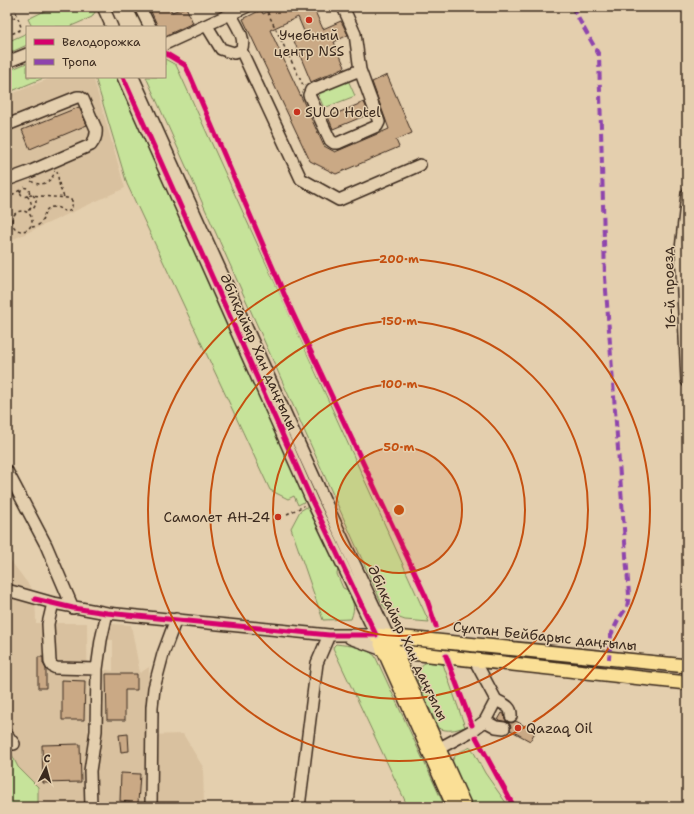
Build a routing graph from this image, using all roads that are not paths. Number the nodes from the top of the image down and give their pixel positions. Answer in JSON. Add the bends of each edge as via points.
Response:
{"nodes":[{"id":1,"x":103,"y":7,"type":"edge"},
{"id":2,"x":140,"y":7,"type":"edge"},
{"id":3,"x":246,"y":7,"type":"edge"},
{"id":4,"x":343,"y":7,"type":"edge"},
{"id":5,"x":231,"y":15,"type":"junction"},
{"id":6,"x":112,"y":26,"type":"edge"},
{"id":7,"x":150,"y":26,"type":"edge"},
{"id":8,"x":207,"y":26,"type":"junction"},
{"id":9,"x":166,"y":44,"type":"edge"},
{"id":10,"x":241,"y":50,"type":"junction"},
{"id":11,"x":26,"y":54,"type":"edge"},
{"id":12,"x":7,"y":62,"type":"edge"},
{"id":13,"x":360,"y":70,"type":"junction"},
{"id":14,"x":123,"y":78,"type":"edge"},
{"id":15,"x":133,"y":78,"type":"edge"},
{"id":16,"x":7,"y":125,"type":"edge"},
{"id":17,"x":420,"y":165,"type":"dead end"},
{"id":18,"x":7,"y":180,"type":"edge"},
{"id":19,"x":687,"y":194,"type":"edge"},
{"id":20,"x":685,"y":225,"type":"edge"},
{"id":21,"x":687,"y":382,"type":"edge"},
{"id":22,"x":7,"y":471,"type":"edge"},
{"id":23,"x":7,"y":590,"type":"edge"},
{"id":24,"x":53,"y":603,"type":"junction"},
{"id":25,"x":73,"y":608,"type":"junction"},
{"id":26,"x":107,"y":613,"type":"junction"},
{"id":27,"x":176,"y":619,"type":"junction"},
{"id":28,"x":329,"y":635,"type":"junction"},
{"id":29,"x":382,"y":635,"type":"junction"},
{"id":30,"x":342,"y":636,"type":"junction"},
{"id":31,"x":389,"y":650,"type":"junction"},
{"id":32,"x":474,"y":659,"type":"junction"},
{"id":33,"x":687,"y":666,"type":"edge"},
{"id":34,"x":97,"y":669,"type":"junction"},
{"id":35,"x":687,"y":683,"type":"edge"},
{"id":36,"x":496,"y":700,"type":"junction"},
{"id":37,"x":511,"y":716,"type":"dead end"},
{"id":38,"x":485,"y":720,"type":"junction"},
{"id":39,"x":504,"y":728,"type":"dead end"},
{"id":40,"x":7,"y":735,"type":"edge"},
{"id":41,"x":14,"y":744,"type":"dead end"},
{"id":42,"x":438,"y":748,"type":"junction"},
{"id":43,"x":91,"y":807,"type":"edge"},
{"id":44,"x":151,"y":807,"type":"edge"},
{"id":45,"x":299,"y":807,"type":"edge"},
{"id":46,"x":454,"y":807,"type":"edge"},
{"id":47,"x":465,"y":807,"type":"edge"}],
"edges":[{"from":1,"to":6,"type":"street"},
{"from":2,"to":7,"type":"street"},
{"from":3,"to":5,"type":"street"},
{"from":4,"to":13,"type":"street","via":[[355,34]]},
{"from":5,"to":8,"type":"street"},
{"from":5,"to":10,"type":"street","via":[[243,40]]},
{"from":8,"to":9,"type":"street"},
{"from":8,"to":10,"type":"street","via":[[221,49],[234,53]]},
{"from":10,"to":17,"type":"street","via":[[301,179],[339,200]]},
{"from":11,"to":12,"type":"street"},
{"from":13,"to":13,"type":"street","via":[[379,122],[377,126],[334,143],[330,140],[309,95],[312,90]]},
{"from":14,"to":29,"type":"street","name":"Әбілқайыр Хан даңғылы","via":[[312,501]]},
{"from":15,"to":29,"type":"street","name":"Әбілқайыр Хан даңғылы","via":[[324,499]]},
{"from":16,"to":18,"type":"street","via":[[80,97],[97,134],[91,145]]},
{"from":19,"to":20,"type":"street","name":"16-й проезд"},
{"from":20,"to":21,"type":"street","name":"16-й проезд","via":[[681,249]]},
{"from":22,"to":25,"type":"street","via":[[46,545]]},
{"from":23,"to":24,"type":"street"},
{"from":24,"to":25,"type":"street"},
{"from":24,"to":34,"type":"street","via":[[48,624],[52,666]]},
{"from":25,"to":26,"type":"street"},
{"from":26,"to":27,"type":"street"},
{"from":26,"to":34,"type":"street"},
{"from":27,"to":28,"type":"street"},
{"from":27,"to":44,"type":"street","via":[[154,688]]},
{"from":28,"to":30,"type":"street"},
{"from":28,"to":45,"type":"street","via":[[317,663]]},
{"from":29,"to":30,"type":"street"},
{"from":29,"to":31,"type":"main road","name":"Әбілқайыр Хан даңғылы"},
{"from":29,"to":33,"type":"main road","name":"Сұлтан Бейбарыс даңғылы"},
{"from":30,"to":31,"type":"street"},
{"from":31,"to":32,"type":"main road"},
{"from":31,"to":42,"type":"main road","name":"Әбілқайыр Хан даңғылы"},
{"from":31,"to":46,"type":"main road","name":"Әбілқайыр Хан даңғылы"},
{"from":32,"to":35,"type":"main road"},
{"from":32,"to":36,"type":"street"},
{"from":34,"to":43,"type":"street","via":[[96,730],[90,771]]},
{"from":36,"to":37,"type":"street","via":[[509,707]]},
{"from":36,"to":38,"type":"street"},
{"from":38,"to":39,"type":"street","via":[[496,727]]},
{"from":38,"to":42,"type":"street","via":[[473,730]]},
{"from":40,"to":41,"type":"street"},
{"from":42,"to":47,"type":"main road","name":"Әбілқайыр Хан даңғылы"}]}
